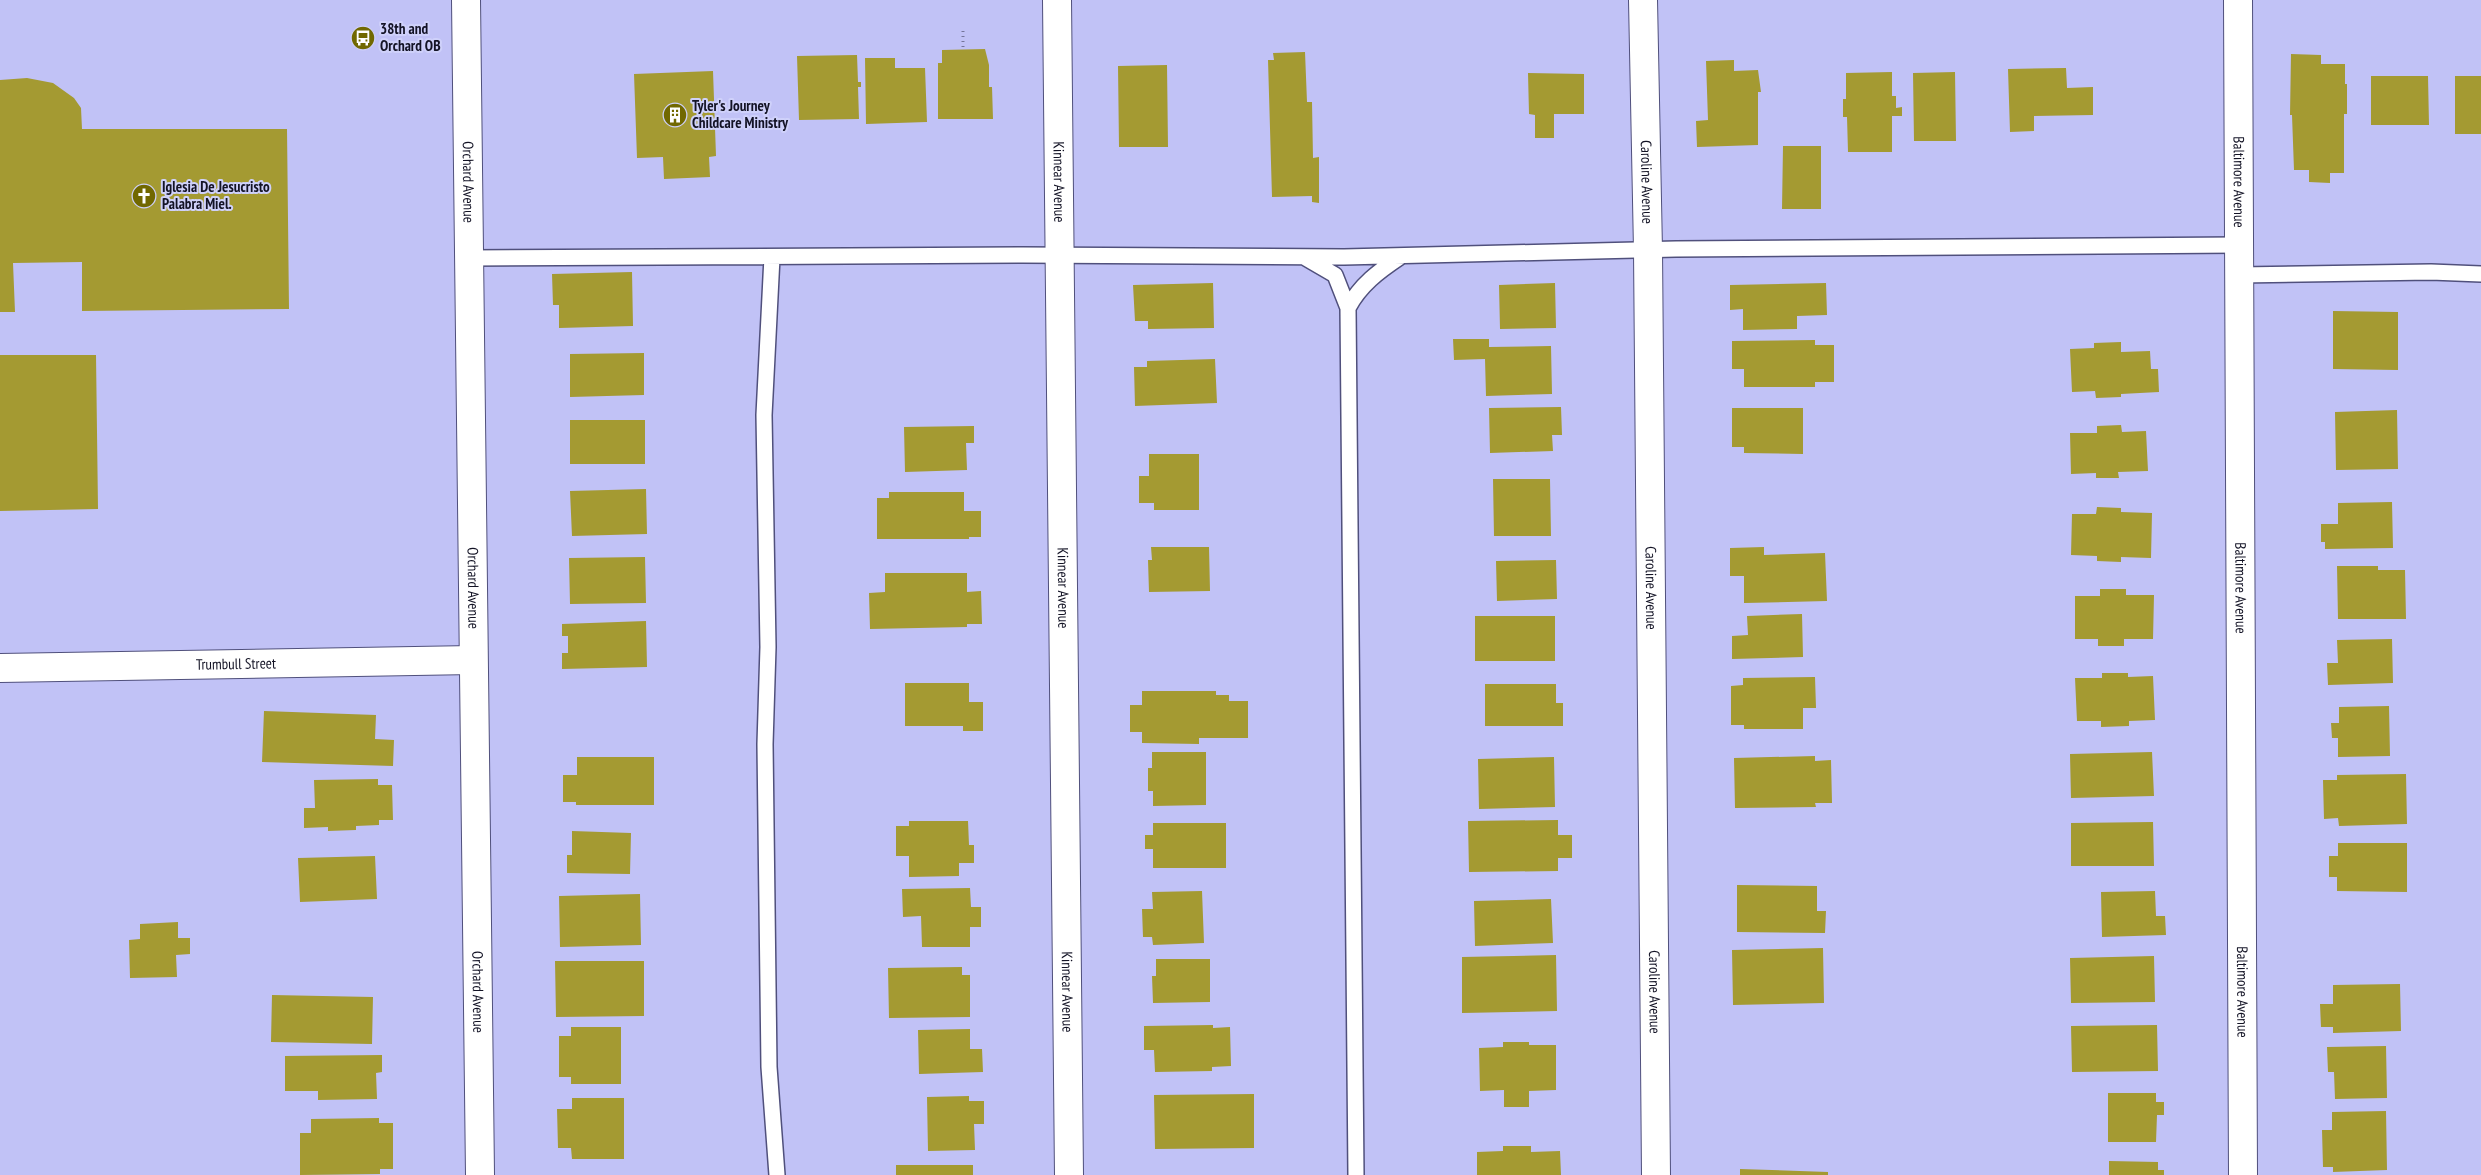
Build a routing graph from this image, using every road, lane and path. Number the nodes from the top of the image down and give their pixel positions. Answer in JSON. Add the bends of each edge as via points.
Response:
{"nodes":[{"id":1,"x":466,"y":0,"type":"edge"},
{"id":2,"x":1057,"y":0,"type":"edge"},
{"id":3,"x":1643,"y":0,"type":"edge"},
{"id":4,"x":2238,"y":0,"type":"edge"},
{"id":5,"x":963,"y":32,"type":"dead end"},
{"id":6,"x":963,"y":50,"type":"dead end"},
{"id":7,"x":2238,"y":245,"type":"junction"},
{"id":8,"x":1648,"y":250,"type":"junction"},
{"id":9,"x":1060,"y":255,"type":"junction"},
{"id":10,"x":772,"y":257,"type":"junction"},
{"id":11,"x":1303,"y":257,"type":"junction"},
{"id":12,"x":1400,"y":257,"type":"junction"},
{"id":13,"x":469,"y":258,"type":"junction"},
{"id":14,"x":2481,"y":274,"type":"edge"},
{"id":15,"x":2238,"y":275,"type":"junction"},
{"id":16,"x":1348,"y":308,"type":"junction"},
{"id":17,"x":474,"y":660,"type":"junction"},
{"id":18,"x":0,"y":668,"type":"edge"},
{"id":19,"x":480,"y":1175,"type":"edge"},
{"id":20,"x":777,"y":1175,"type":"edge"},
{"id":21,"x":1069,"y":1175,"type":"edge"},
{"id":22,"x":1356,"y":1175,"type":"edge"},
{"id":23,"x":1656,"y":1175,"type":"edge"},
{"id":24,"x":2243,"y":1175,"type":"edge"}],
"edges":[{"from":1,"to":13,"type":"street","name":"Orchard Avenue"},
{"from":2,"to":9,"type":"street","name":"Kinnear Avenue"},
{"from":3,"to":8,"type":"street","name":"Caroline Avenue"},
{"from":4,"to":7,"type":"street","name":"Baltimore Avenue"},
{"from":5,"to":6,"type":"path"},
{"from":7,"to":8,"type":"lane"},
{"from":7,"to":15,"type":"street","name":"Baltimore Avenue"},
{"from":8,"to":12,"type":"lane"},
{"from":8,"to":23,"type":"street","name":"Caroline Avenue"},
{"from":9,"to":10,"type":"lane"},
{"from":9,"to":11,"type":"lane"},
{"from":9,"to":21,"type":"street","name":"Kinnear Avenue"},
{"from":10,"to":13,"type":"lane"},
{"from":10,"to":20,"type":"lane","via":[[764,415],[768,647],[765,744],[769,1067]]},
{"from":11,"to":12,"type":"lane"},
{"from":11,"to":16,"type":"lane","via":[[1335,275]]},
{"from":12,"to":16,"type":"lane","via":[[1366,282]]},
{"from":13,"to":17,"type":"street","name":"Orchard Avenue"},
{"from":14,"to":15,"type":"lane"},
{"from":15,"to":24,"type":"street","name":"Baltimore Avenue"},
{"from":16,"to":22,"type":"lane"},
{"from":17,"to":18,"type":"street","name":"Trumbull Street"},
{"from":17,"to":19,"type":"street","name":"Orchard Avenue"}]}
